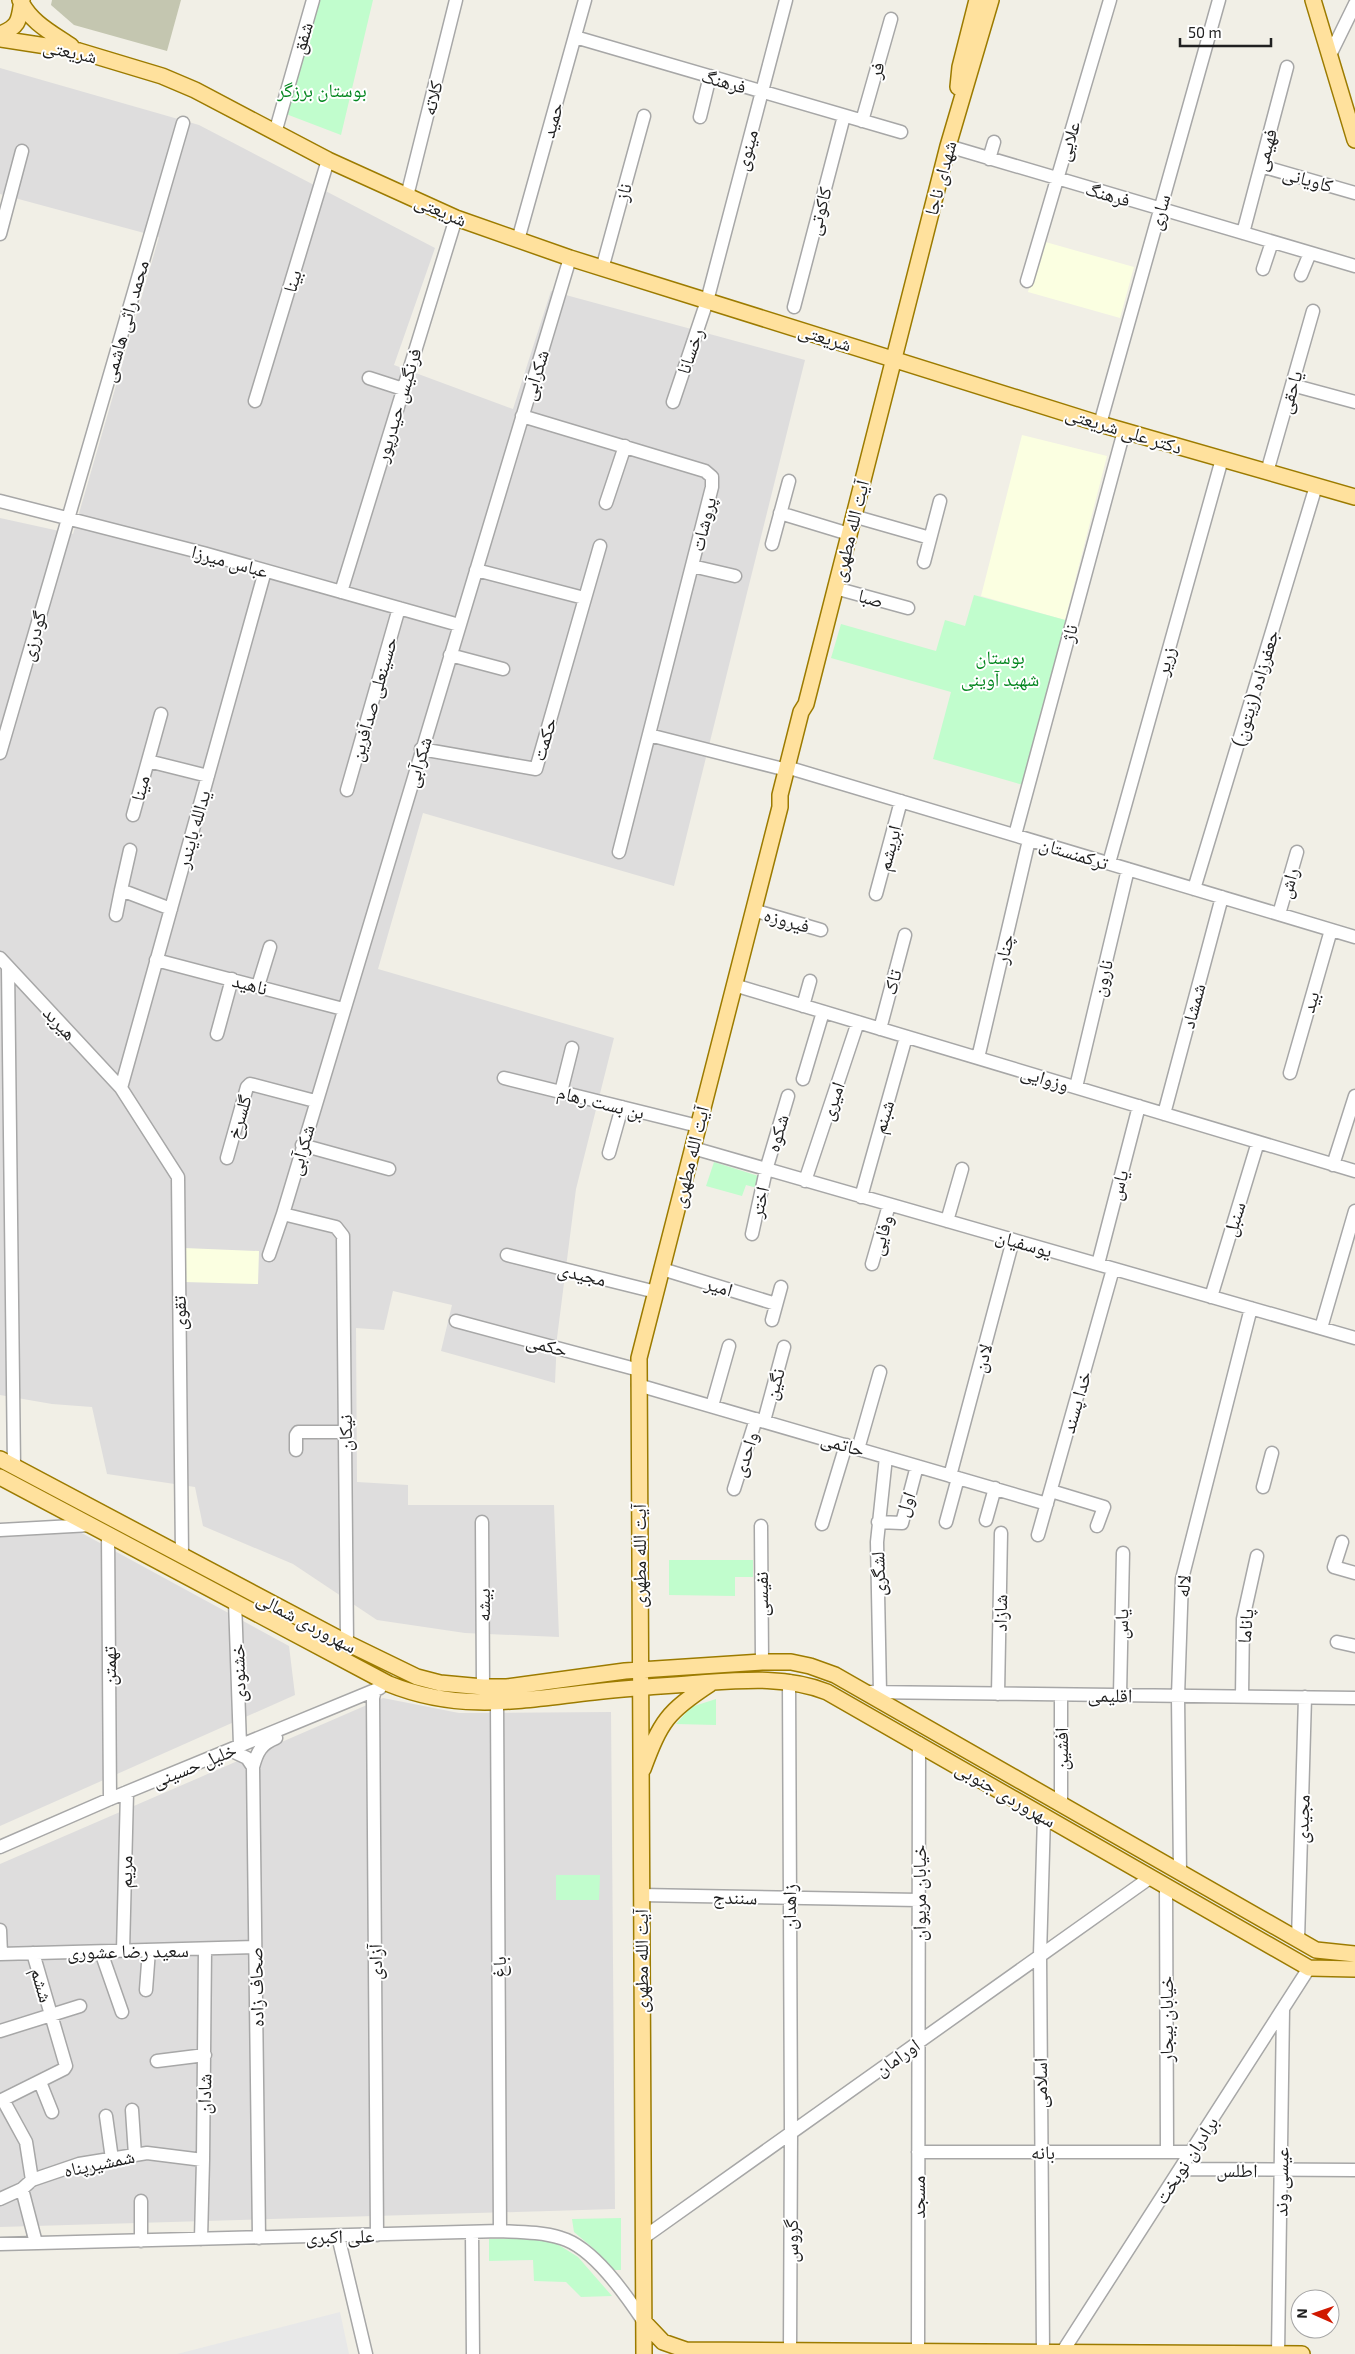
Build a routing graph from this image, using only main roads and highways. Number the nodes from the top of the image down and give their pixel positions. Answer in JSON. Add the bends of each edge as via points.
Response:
{"nodes":[{"id":1,"x":977,"y":0,"type":"edge"},
{"id":2,"x":991,"y":0,"type":"edge"},
{"id":3,"x":1313,"y":0,"type":"edge"},
{"id":4,"x":21,"y":1,"type":"edge"},
{"id":5,"x":0,"y":34,"type":"edge"},
{"id":6,"x":0,"y":40,"type":"edge"},
{"id":7,"x":79,"y":51,"type":"junction"},
{"id":8,"x":953,"y":128,"type":"junction"},
{"id":9,"x":1355,"y":140,"type":"edge"},
{"id":10,"x":893,"y":358,"type":"junction"},
{"id":11,"x":1355,"y":497,"type":"edge"},
{"id":12,"x":0,"y":1459,"type":"edge"},
{"id":13,"x":0,"y":1477,"type":"edge"},
{"id":14,"x":632,"y":1670,"type":"junction"},
{"id":15,"x":713,"y":1682,"type":"junction"},
{"id":16,"x":640,"y":1687,"type":"junction"},
{"id":17,"x":927,"y":1728,"type":"junction"},
{"id":18,"x":919,"y":1744,"type":"junction"},
{"id":19,"x":640,"y":1777,"type":"junction"},
{"id":20,"x":1355,"y":1954,"type":"edge"},
{"id":21,"x":1355,"y":1969,"type":"edge"},
{"id":22,"x":644,"y":2322,"type":"junction"},
{"id":23,"x":1064,"y":2352,"type":"edge"},
{"id":24,"x":644,"y":2354,"type":"edge"},
{"id":25,"x":1278,"y":2354,"type":"edge"},
{"id":26,"x":1302,"y":2354,"type":"edge"}],
"edges":[{"from":1,"to":8,"type":"main road","via":[[960,66]]},
{"from":2,"to":8,"type":"main road","name":"شهدای ناجا"},
{"from":3,"to":9,"type":"main road"},
{"from":4,"to":5,"type":"main road","via":[[15,26]]},
{"from":4,"to":7,"type":"main road","via":[[42,27]]},
{"from":6,"to":7,"type":"main road","name":"شریعتی"},
{"from":7,"to":10,"type":"main road","name":"شریعتی","via":[[143,69],[195,90],[328,160],[456,218],[602,269]]},
{"from":8,"to":10,"type":"main road","name":"شهدای ناجا"},
{"from":10,"to":11,"type":"main road","name":"دکتر علی شریعتی","via":[[1100,424]]},
{"from":10,"to":14,"type":"main road","name":"آیت الله مطهری","via":[[806,704],[807,713],[790,769],[786,797],[780,808],[753,910],[639,1358]]},
{"from":12,"to":14,"type":"main road","name":"سهروردی شمالی","via":[[417,1677],[440,1683],[507,1687]]},
{"from":13,"to":16,"type":"main road","name":"سهروردی شمالی","via":[[389,1684],[436,1699],[497,1703]]},
{"from":14,"to":16,"type":"main road","name":"آیت الله مطهری"},
{"from":14,"to":17,"type":"main road","name":"سهروردی جنوبی","via":[[791,1662],[810,1666],[872,1692]]},
{"from":15,"to":16,"type":"main road","name":"سهروردی جنوبی"},
{"from":15,"to":18,"type":"main road","name":"سهروردی جنوبی","via":[[789,1681],[808,1684]]},
{"from":15,"to":19,"type":"main road","via":[[690,1696],[666,1719]]},
{"from":16,"to":19,"type":"main road","name":"آیت الله مطهری"},
{"from":17,"to":18,"type":"main road"},
{"from":17,"to":20,"type":"main road","name":"سهروردی جنوبی","via":[[1316,1950]]},
{"from":18,"to":21,"type":"main road","name":"سهروردی جنوبی","via":[[1309,1968]]},
{"from":19,"to":22,"type":"main road","name":"آیت الله مطهری"},
{"from":22,"to":23,"type":"main road","via":[[663,2342],[680,2349]]},
{"from":22,"to":24,"type":"main road","name":"آیت الله مطهری"},
{"from":23,"to":25,"type":"main road"},
{"from":25,"to":26,"type":"main road"}]}
